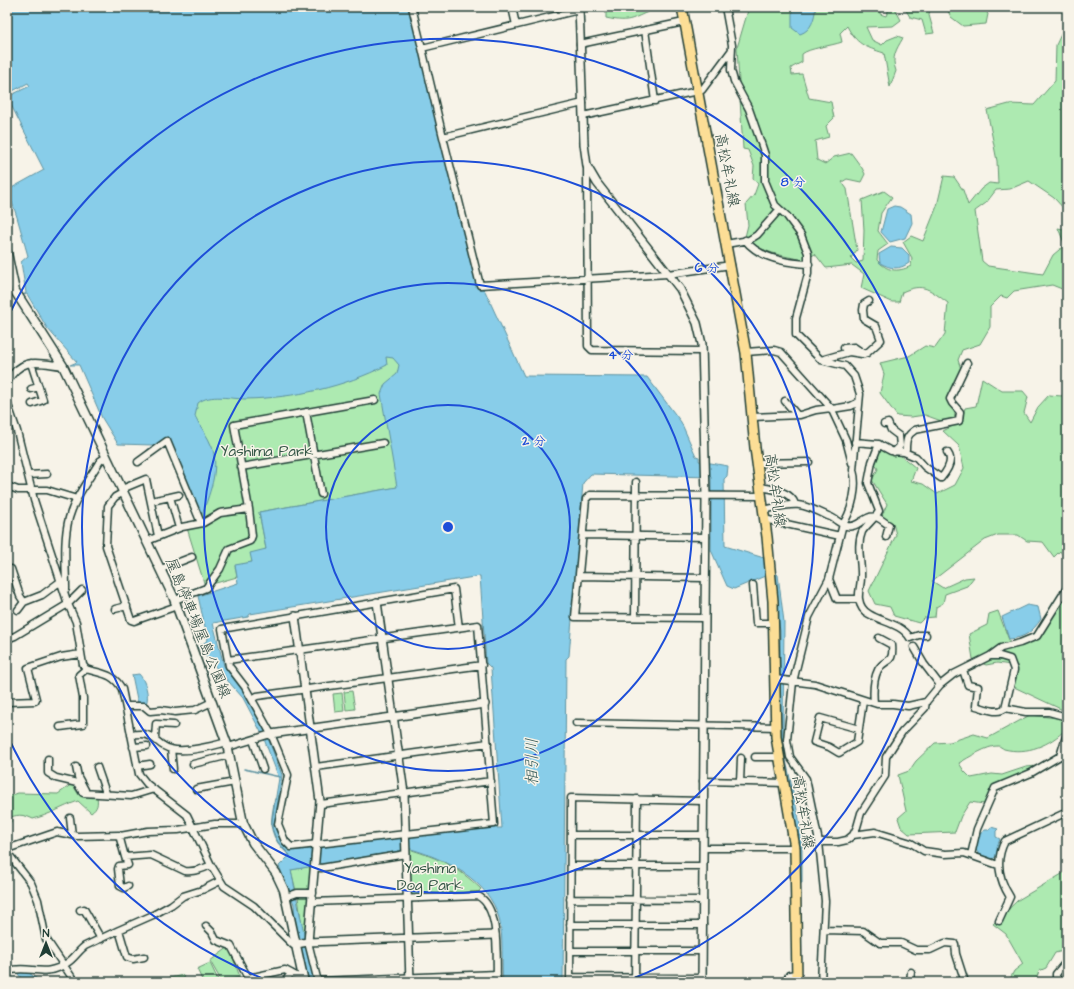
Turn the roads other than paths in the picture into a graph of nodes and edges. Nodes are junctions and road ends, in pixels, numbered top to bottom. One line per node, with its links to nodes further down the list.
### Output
1 (412, 7): 10 (street)
2 (512, 7): 7 (street)
3 (682, 7): 6 (main road, 高松牟礼線)
4 (725, 7): 11 (street)
5 (579, 8): 7 (street); 9 (street)
6 (684, 22): 8 (street); 12 (main road, 高松牟礼線)
7 (516, 25): 10 (street)
8 (645, 30): 9 (street); 13 (street)
9 (580, 44): 14 (street)
10 (422, 48): 16 (street)
11 (732, 51): 12 (street); 18 (street)
12 (698, 91): 13 (street); 20 (main road, 高松牟礼線)
13 (655, 100): 15 (street)
14 (583, 103): 15 (street); 16 (street)
15 (583, 116): 17 (street)
16 (443, 137): 25 (street)
17 (587, 166): 24 (street); 25 (street)
18 (779, 210): 19 (street); 22 (street)
19 (745, 240): 20 (street); 22 (street)
20 (726, 244): 23 (main road, 高松牟礼線)
21 (7, 253): 34 (main road, 屋島停車場屋島公園線)
22 (809, 264): 31 (street)
23 (730, 265): 24 (street); 29 (main road, 高松牟礼線)
24 (668, 274): 25 (street); 28 (street)
25 (588, 279): 28 (street)
26 (869, 301): 30 (street)
27 (844, 348): 30 (street)
28 (702, 351): 72 (street)
29 (746, 352): 43 (street); 47 (main road, 高松牟礼線)
30 (864, 354): 31 (street)
31 (821, 360): 41 (street)
32 (31, 362): 34 (street); 35 (street); 36 (street)
33 (967, 363): 53 (street)
34 (63, 366): 56 (main road, 屋島停車場屋島公園線)
35 (7, 382)
36 (39, 387): 37 (street); 42 (street)
37 (31, 389)
38 (375, 400): 44 (street)
39 (786, 401): 45 (street)
40 (7, 402): 46 (street)
41 (859, 402): 43 (street); 49 (street)
42 (32, 404)
43 (832, 409): 45 (street); 61 (street)
44 (306, 412): 55 (street); 60 (street)
45 (797, 415): 47 (street)
46 (9, 416): 63 (street)
47 (753, 417): 59 (main road, 高松牟礼線)
48 (884, 424): 52 (street)
49 (855, 442): 51 (street); 61 (street)
50 (383, 443): 55 (street)
51 (879, 444): 52 (street); 80 (street)
52 (894, 452): 53 (street)
53 (904, 452): 54 (street)
54 (947, 452)
55 (314, 455): 60 (street); 69 (street)
56 (106, 457): 68 (main road, 屋島停車場屋島公園線); 75 (street)
57 (138, 462): 81 (street)
58 (809, 462): 59 (street)
59 (757, 463): 66 (main road, 高松牟礼線)
60 (241, 467): 78 (street)
61 (853, 470): 82 (street)
62 (46, 474): 63 (street)
63 (28, 475): 67 (street)
64 (636, 482): 71 (street)
65 (7, 486): 67 (street)
66 (760, 487): 73 (main road, 高松牟礼線); 77 (street)
67 (32, 490): 75 (street); 98 (street)
68 (123, 491): 76 (street); 90 (main road, 屋島停車場屋島公園線); 108 (street)
69 (321, 494)
70 (179, 495): 74 (street)
71 (636, 495): 72 (street); 85 (street); 86 (street)
72 (708, 496): 73 (street); 88 (street)
73 (762, 496): 79 (main road, 高松牟礼線)
74 (170, 497): 76 (street); 83 (street)
75 (77, 499): 102 (street)
76 (151, 501): 84 (street)
77 (795, 504): 79 (street); 82 (street)
78 (248, 509): 81 (street); 106 (street)
79 (764, 515): 87 (street); 114 (main road, 高松牟礼線)
80 (876, 517): 82 (street); 89 (street); 103 (street)
81 (201, 523): 83 (street)
82 (843, 524): 87 (street)
83 (179, 528): 84 (street)
84 (158, 536): 90 (street)
85 (583, 536): 86 (street); 94 (street)
86 (635, 536): 88 (street); 95 (street)
87 (840, 536): 97 (street)
88 (706, 537): 96 (street)
89 (886, 537)
90 (147, 541): 93 (main road, 屋島停車場屋島公園線)
91 (192, 558): 93 (street)
92 (11, 569): 104 (street)
93 (161, 569): 106 (main road, 屋島停車場屋島公園線)
94 (579, 576): 95 (street); 112 (street)
95 (635, 577): 96 (street); 112 (street)
96 (705, 578): 113 (street)
97 (829, 579): 103 (street); 130 (street)
98 (62, 581): 102 (street); 104 (street)
99 (753, 585): 114 (street)
100 (1067, 588): 123 (street)
101 (82, 590): 107 (street)
102 (66, 595): 107 (street)
103 (859, 599): 116 (street)
104 (24, 602): 110 (street)
105 (377, 602): 111 (street); 115 (street); 117 (street)
106 (176, 603): 108 (street); 136 (main road, 屋島停車場屋島公園線)
107 (68, 604): 119 (street); 122 (street)
108 (127, 606): 109 (street)
109 (116, 609)
110 (18, 610)
111 (294, 616): 121 (street); 124 (street)
112 (635, 617): 113 (street)
113 (705, 618): 146 (street)
114 (774, 623): 129 (main road, 高松牟礼線)
115 (460, 628): 117 (street); 125 (street)
116 (926, 635)
117 (382, 638): 121 (street); 128 (street)
118 (879, 638): 139 (street)
119 (7, 639)
120 (914, 646): 131 (street)
121 (299, 650): 124 (street); 132 (street)
122 (81, 654): 126 (street); 135 (street)
123 (990, 656): 127 (street); 141 (street)
124 (228, 660): 133 (street)
125 (482, 665): 128 (street); 138 (street)
126 (86, 669): 140 (street); 147 (street)
127 (963, 670): 131 (street); 141 (street)
128 (388, 678): 132 (street); 143 (street)
129 (776, 679): 130 (street); 148 (main road, 高松牟礼線)
130 (793, 682): 134 (street); 198 (street)
131 (940, 684): 137 (street)
132 (305, 690): 133 (street); 149 (street)
133 (252, 699): 153 (street)
134 (864, 701): 139 (street); 150 (street)
135 (7, 702)
136 (212, 702): 140 (street); 159 (main road, 屋島停車場屋島公園線)
137 (926, 702): 139 (street); 197 (street)
138 (485, 704): 143 (street); 156 (street)
139 (874, 704)
140 (126, 706): 152 (street)
141 (1005, 708): 142 (street)
142 (1067, 716)
143 (393, 717): 149 (street); 161 (street)
144 (576, 723): 146 (street)
145 (174, 725): 154 (street)
146 (703, 725): 148 (street); 175 (street)
147 (60, 727)
148 (776, 727): 163 (main road, 高松牟礼線)
149 (310, 729): 153 (street); 171 (street)
150 (859, 729): 150 (street)
151 (1067, 733): 205 (street)
152 (131, 735): 154 (street); 158 (street)
153 (270, 735): 155 (street); 199 (street)
154 (155, 738): 160 (street)
155 (253, 740): 159 (street); 173 (street)
156 (488, 743): 161 (street); 174 (street)
157 (147, 746): 158 (street)
158 (133, 748): 168 (street)
159 (228, 748): 160 (street); 167 (street); 176 (main road, 屋島停車場屋島公園線)
160 (171, 749): 172 (street)
161 (399, 755): 171 (street); 183 (street)
162 (755, 756): 163 (street)
163 (779, 757): 178 (main road, 高松牟礼線)
164 (741, 758): 177 (street)
165 (48, 759): 181 (street)
166 (150, 764): 168 (street)
167 (193, 764)
168 (137, 766): 179 (street)
169 (76, 767): 181 (street)
170 (97, 767): 182 (street)
171 (316, 767): 186 (street)
172 (173, 769)
173 (263, 769)
174 (491, 781): 183 (street); 196 (street)
175 (703, 781): 177 (street); 185 (street)
176 (235, 782): 180 (street); 189 (main road, 屋島停車場屋島公園線)
177 (740, 782): 178 (street)
178 (785, 783): 201 (main road, 高松牟礼線)
179 (154, 789): 182 (street); 190 (street)
180 (196, 789)
181 (86, 793): 182 (street)
182 (106, 793)
183 (404, 793): 186 (street); 196 (street)
184 (637, 799): 185 (street); 192 (street); 193 (street)
185 (703, 801): 194 (street)
186 (321, 804): 199 (street)
187 (1067, 812): 208 (street)
188 (70, 818): 191 (street)
189 (244, 824): 190 (street); 216 (main road, 屋島停車場屋島公園線)
190 (193, 828): 195 (street); 207 (street)
191 (72, 835): 195 (street); 202 (street)
192 (571, 835): 193 (street); 210 (street)
193 (636, 835): 194 (street); 211 (street)
194 (703, 835): 200 (street)
195 (120, 836): 206 (street)
196 (405, 836): 199 (street); 204 (street)
197 (853, 836): 198 (street); 205 (street)
198 (819, 842): 229 (street)
199 (317, 846): 209 (street)
200 (703, 848): 201 (street); 212 (street)
201 (795, 848): 245 (main road, 高松牟礼線)
202 (7, 849)
203 (7, 852): 240 (street)
204 (406, 852): 209 (street); 217 (street)
205 (971, 855): 208 (street)
206 (125, 856): 207 (street); 214 (street)
207 (211, 865): 213 (street)
208 (998, 865): 223 (street)
209 (315, 866): 215 (street)
210 (571, 866): 211 (street); 218 (street)
211 (636, 866): 212 (street); 219 (street)
212 (703, 866): 220 (street)
213 (220, 882): 228 (street); 234 (street)
214 (128, 886)
215 (313, 893): 216 (street); 221 (street)
216 (288, 896): 234 (main road, 屋島停車場屋島公園線)
217 (408, 898): 221 (street); 230 (street); 231 (street)
218 (570, 899): 219 (street); 224 (street)
219 (636, 900): 220 (street); 225 (street)
220 (703, 900): 226 (street)
221 (312, 902): 233 (street)
222 (80, 910): 232 (street)
223 (999, 921)
224 (570, 925): 225 (street); 235 (street)
225 (636, 925): 226 (street); 236 (street)
226 (703, 925): 237 (street)
227 (206, 926): 243 (street)
228 (119, 930): 232 (street); 238 (street)
229 (825, 930): 256 (street); 258 (street)
230 (495, 935): 231 (street); 244 (street)
231 (409, 938): 233 (street); 248 (street)
232 (101, 939): 240 (street)
233 (308, 942): 234 (street); 253 (street)
234 (296, 944): 246 (main road, 屋島停車場屋島公園線)
235 (570, 951): 236 (street); 247 (street)
236 (635, 951): 237 (street); 249 (street)
237 (702, 951): 250 (street)
238 (144, 957)
239 (1067, 961): 259 (street)
240 (63, 966): 241 (street); 251 (street)
241 (7, 972)
242 (911, 972): 257 (street)
243 (291, 973): 246 (street); 252 (street)
244 (497, 974): 248 (street); 254 (street)
245 (797, 978): 255 (street)
246 (303, 979)
247 (570, 979): 249 (street)
248 (410, 980): 253 (street)
249 (635, 980): 250 (street)
250 (702, 980)
251 (75, 982)
252 (285, 982)
253 (318, 982)
254 (497, 982)
255 (786, 982)
256 (821, 982)
257 (910, 982)
258 (965, 982)
259 (1061, 982)

